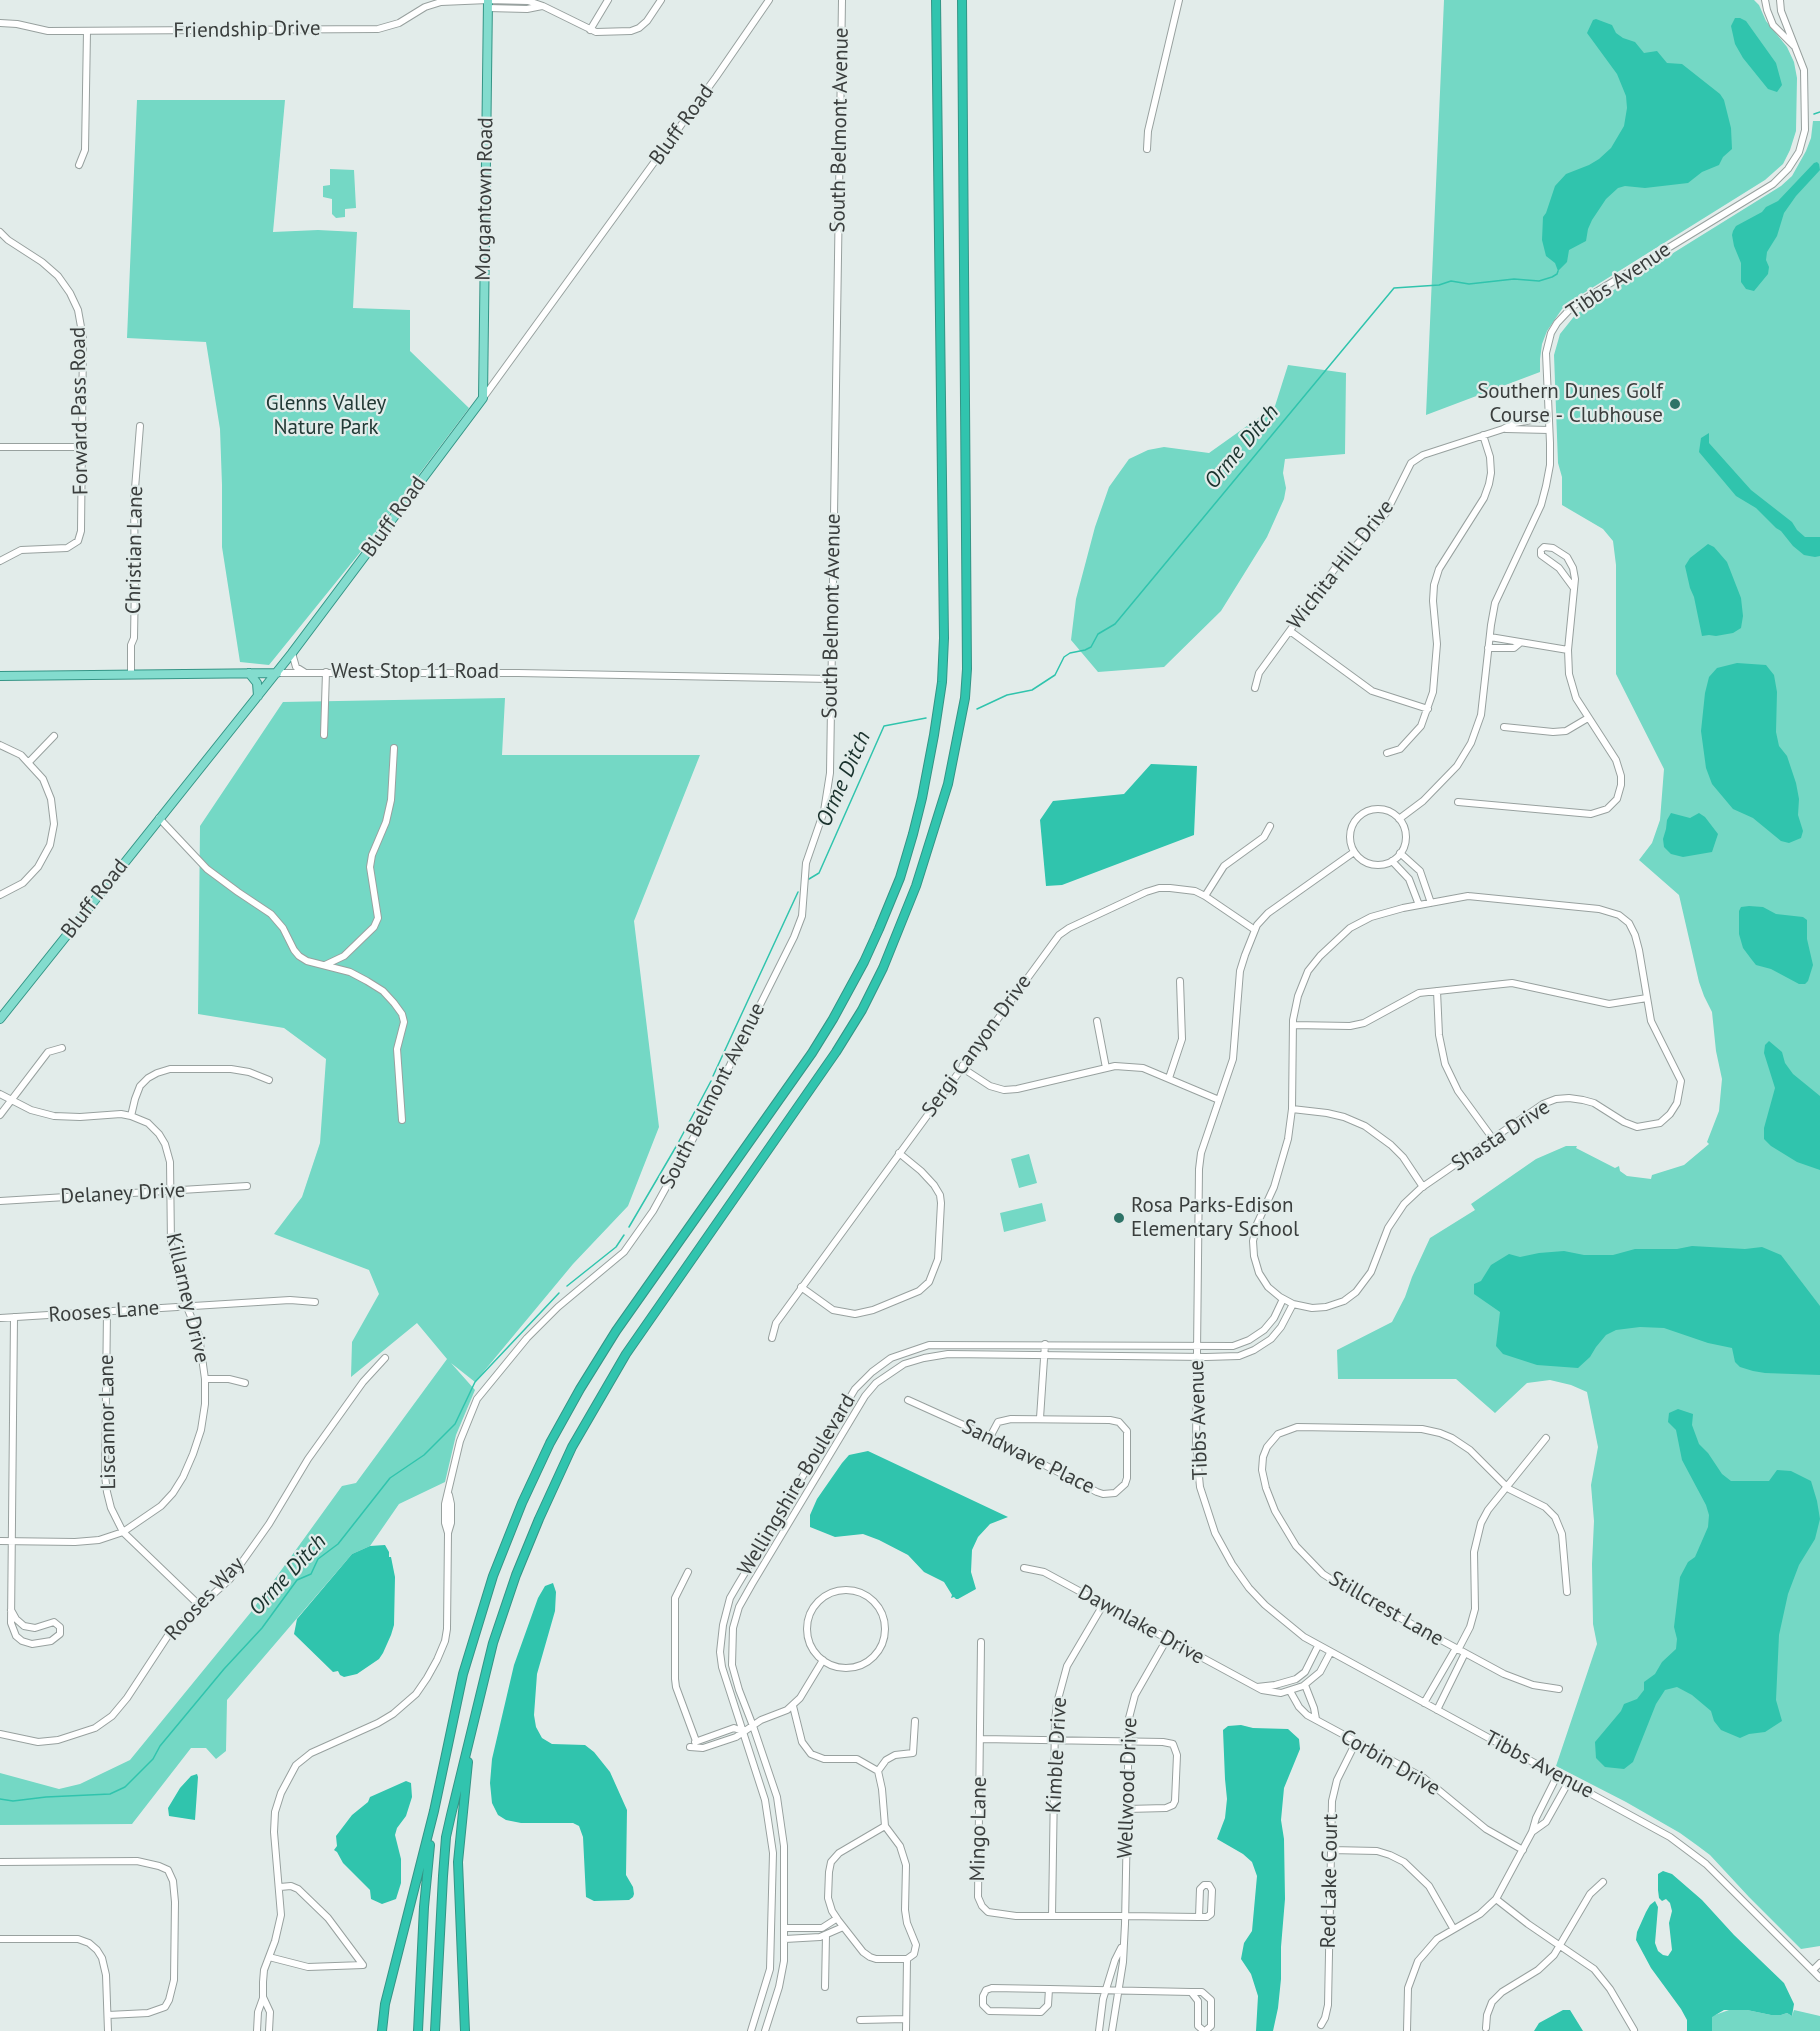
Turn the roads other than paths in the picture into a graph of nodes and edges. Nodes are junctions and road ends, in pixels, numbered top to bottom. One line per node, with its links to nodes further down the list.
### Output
1 (608, 0): 12 (street)
2 (661, 0): 12 (street)
3 (769, 0): 18 (street, Bluff Road)
4 (842, 0): 42 (street, South Belmont Avenue)
5 (936, 0): 150 (highway)
6 (962, 0): 137 (highway)
7 (1179, 0): 15 (street)
8 (1765, 0): 14 (street, Tibbs Avenue)
9 (1780, 0): 14 (street, Tibbs Avenue)
10 (488, 3): 12 (street, Friendship Drive); 13 (street, Friendship Drive); 18 (main road, Morgantown Road)
11 (0, 24): 13 (street, Friendship Drive)
12 (590, 30)
13 (87, 31): 16 (street)
14 (1796, 49): 19 (street, Tibbs Avenue)
15 (1147, 149)
16 (79, 165)
17 (0, 232): 25 (street, Forward Pass Road)
18 (483, 398): 35 (main road, Bluff Road)
19 (1548, 417): 21 (street, Wichita Hill Drive); 22 (street, Tibbs Avenue)
20 (140, 426): 40 (street, Christian Lane)
21 (1503, 429): 22 (street, Wichita Hill Drive); 23 (street, Wichita Hill Drive)
22 (1549, 430): 31 (street, Tibbs Avenue)
23 (1483, 435): 30 (street, Wichita Hill Drive); 45 (street)
24 (0, 447): 25 (street)
25 (82, 447): 26 (street, Forward Pass Road)
26 (75, 543): 27 (street); 28 (street)
27 (82, 549)
28 (0, 561)
29 (1573, 587): 29 (street); 34 (street)
30 (1290, 631): 43 (street, Wichita Hill Drive); 45 (street)
31 (1490, 637): 32 (street); 33 (street, Tibbs Avenue)
32 (1520, 643): 33 (street); 34 (street)
33 (1488, 648): 56 (street, Tibbs Avenue)
34 (1568, 650): 46 (street)
35 (292, 653): 36 (street); 39 (main road, Bluff Road)
36 (305, 672): 37 (street, West Stop 11 Road); 39 (street, West Stop 11 Road)
37 (326, 672): 42 (street, West Stop 11 Road); 48 (street)
38 (249, 673): 39 (main road, West Stop 11 Road); 40 (main road, West Stop 11 Road); 44 (main road)
39 (277, 673): 44 (main road, Bluff Road)
40 (131, 674): 41 (main road, West Stop 11 Road)
41 (0, 676)
42 (831, 680): 157 (street, South Belmont Avenue)
43 (1256, 688)
44 (258, 696): 55 (main road, Bluff Road)
45 (1428, 709): 52 (street)
46 (1588, 718): 47 (street); 54 (street)
47 (1504, 727)
48 (324, 735)
49 (54, 736): 53 (street)
50 (0, 745): 53 (street)
51 (394, 748): 66 (street)
52 (1387, 753)
53 (29, 762): 61 (street)
54 (1458, 802)
55 (159, 818): 66 (street); 70 (main road, Bluff Road)
56 (1399, 819): 58 (street); 59 (street)
57 (1270, 826): 62 (street)
58 (1354, 852): 60 (street); 65 (street, Tibbs Avenue)
59 (1400, 853): 60 (street); 63 (street)
60 (1392, 861): 64 (street)
61 (0, 895)
62 (1205, 896): 65 (street, Sergi Canyon Drive); 74 (street, Sergi Canyon Drive)
63 (1431, 903): 64 (street, Shasta Drive); 69 (street, Shasta Drive)
64 (1419, 905): 72 (street, Shasta Drive)
65 (1255, 930): 79 (street, Tibbs Avenue)
66 (325, 965): 84 (street)
67 (1180, 981): 76 (street)
68 (1437, 991): 69 (street); 72 (street); 85 (street)
69 (1647, 998): 85 (street, Shasta Drive)
70 (0, 1019)
71 (1097, 1021): 75 (street)
72 (1293, 1025): 81 (street, Shasta Drive)
73 (62, 1048): 80 (street)
74 (963, 1065): 75 (street); 86 (street, Sergi Canyon Drive)
75 (1106, 1068): 76 (street)
76 (1169, 1078): 79 (street)
77 (269, 1080): 83 (street)
78 (0, 1094): 80 (street)
79 (1219, 1100): 101 (street, Tibbs Avenue)
80 (11, 1101): 82 (street); 83 (street)
81 (1292, 1109): 88 (street); 92 (street, Shasta Drive)
82 (0, 1115)
83 (131, 1116): 89 (street, Killarney Drive)
84 (402, 1120)
85 (1492, 1139): 88 (street, Shasta Drive)
86 (899, 1153): 91 (street, Sergi Canyon Drive); 91 (street)
87 (247, 1186): 89 (street, Delaney Drive)
88 (1424, 1187): 94 (street, Shasta Drive)
89 (170, 1191): 90 (street, Delaney Drive); 95 (street, Killarney Drive)
90 (0, 1201)
91 (801, 1287): 99 (street, Sergi Canyon Drive)
92 (1283, 1299): 94 (street, Shasta Drive); 101 (street, Wellingshire Boulevard)
93 (315, 1302): 95 (street, Rooses Lane)
94 (1293, 1304): 103 (street, Wellingshire Boulevard)
95 (187, 1307): 96 (street, Rooses Lane); 105 (street, Killarney Drive)
96 (107, 1312): 97 (street, Rooses Lane); 112 (street, Liscannor Lane)
97 (14, 1317): 98 (street, Rooses Lane); 114 (street)
98 (0, 1318)
99 (772, 1338)
100 (1045, 1344): 101 (street, Wellingshire Boulevard); 102 (street); 139 (street, Wellingshire Boulevard)
101 (1197, 1346): 103 (street, Tibbs Avenue)
102 (1044, 1355): 103 (street, Wellingshire Boulevard); 108 (street); 138 (street, Wellingshire Boulevard)
103 (1196, 1357): 123 (street, Tibbs Avenue)
104 (385, 1358): 118 (street, Rooses Way)
105 (206, 1379): 106 (street); 112 (street, Killarney Drive)
106 (245, 1383)
107 (908, 1400): 109 (street, Sandwave Place)
108 (1040, 1418): 109 (street); 109 (street, Sandwave Place)
109 (990, 1437)
110 (1546, 1437): 111 (street)
111 (1507, 1487): 117 (street); 124 (street); 124 (street, Stillcrest Lane)
112 (123, 1532): 114 (street, Killarney Drive); 118 (street, Liscannor Lane)
113 (0, 1541): 114 (street, Killarney Drive)
114 (12, 1542): 120 (street)
115 (1024, 1568): 119 (street, Dawnlake Drive)
116 (688, 1572): 142 (street)
117 (1567, 1592)
118 (200, 1605): 140 (street, Rooses Way)
119 (1103, 1605): 121 (street, Dawnlake Drive); 143 (street, Kimble Drive)
120 (11, 1611): 120 (street)
121 (1167, 1640): 129 (street, Dawnlake Drive); 144 (street, Wellwood Drive)
122 (981, 1642): 141 (street, Mingo Lane)
123 (1318, 1646): 125 (street, Tibbs Avenue); 127 (street)
124 (1460, 1651): 130 (street, Stillcrest Lane); 132 (street); 134 (street)
125 (1330, 1653): 128 (street); 132 (street, Tibbs Avenue)
126 (823, 1660): 126 (street); 133 (street)
127 (1292, 1681): 129 (street); 131 (street)
128 (1305, 1685): 131 (street); 135 (street, Corbin Drive)
129 (1256, 1687): 131 (street, Dawnlake Drive)
130 (1559, 1689)
131 (1293, 1690): 135 (street, Corbin Drive)
132 (1424, 1703): 134 (street, Tibbs Avenue)
133 (792, 1706): 138 (street); 146 (street)
134 (1437, 1710): 147 (street, Tibbs Avenue)
135 (1316, 1719): 145 (street, Corbin Drive)
136 (915, 1721): 146 (street)
137 (473, 1722): 193 (highway); 194 (highway)
138 (753, 1726): 139 (street); 164 (street, Wellingshire Boulevard)
139 (742, 1731): 142 (street); 142 (street); 195 (street, Wellingshire Boulevard)
140 (0, 1734)
141 (981, 1739): 143 (street); 159 (street, Mingo Lane)
142 (696, 1741)
143 (1054, 1741): 144 (street); 159 (street, Kimble Drive)
144 (1128, 1742): 149 (street, Wellwood Drive); 149 (street)
145 (1356, 1742): 153 (street, Red Lake Court); 154 (street, Corbin Drive)
146 (878, 1771): 151 (street)
147 (1557, 1776): 148 (street, Tibbs Avenue); 152 (street)
148 (1569, 1781): 152 (street); 174 (street, Tibbs Avenue)
149 (1127, 1809): 160 (street, Wellwood Drive)
150 (434, 1811): 191 (highway); 192 (highway)
151 (885, 1826): 162 (street); 172 (street)
152 (1532, 1832): 154 (street)
153 (1331, 1850): 165 (street); 185 (street, Red Lake Court)
154 (1523, 1850): 158 (street)
155 (0, 1862): 182 (street)
156 (1603, 1882): 170 (street)
157 (280, 1887): 171 (street); 171 (street)
158 (1496, 1899): 165 (street); 170 (street)
159 (1052, 1916): 160 (street, Mingo Lane)
160 (1125, 1916): 161 (street, Mingo Lane); 169 (street, Wellwood Drive)
161 (1199, 1917): 161 (street)
162 (836, 1918): 163 (street); 164 (street)
163 (843, 1927): 166 (street); 172 (street)
164 (785, 1929): 168 (street, Wellingshire Boulevard)
165 (1454, 1929): 201 (street)
166 (826, 1935): 168 (street); 176 (street)
167 (0, 1939): 182 (street)
168 (785, 1939): 196 (street, Wellingshire Boulevard)
169 (1122, 1946): 178 (street, Wellwood Drive); 179 (street, Wellwood Drive)
170 (1561, 1946): 186 (street); 187 (street)
171 (269, 1957): 181 (street)
172 (907, 1959): 183 (street)
173 (1820, 1963): 174 (street)
174 (1813, 1970): 175 (street, Tibbs Avenue)
175 (1820, 1978)
176 (825, 1987)
177 (1048, 1989): 177 (street); 178 (street)
178 (1106, 1990): 179 (street); 198 (street, Wellwood Drive)
179 (1118, 1990): 180 (street); 199 (street, Wellwood Drive)
180 (1191, 1992): 200 (street); 200 (street)
181 (263, 1998): 189 (street); 190 (street)
182 (108, 2015): 188 (street)
183 (906, 2019): 184 (street); 197 (street)
184 (860, 2020)
185 (1321, 2025)
186 (1486, 2028)
187 (1634, 2030)
188 (108, 2031)
189 (257, 2031)
190 (269, 2031)
191 (382, 2031)
192 (418, 2031)
193 (435, 2031)
194 (465, 2031)
195 (752, 2031)
196 (765, 2031)
197 (906, 2031)
198 (1100, 2031)
199 (1112, 2031)
200 (1204, 2031)
201 (1407, 2031)

